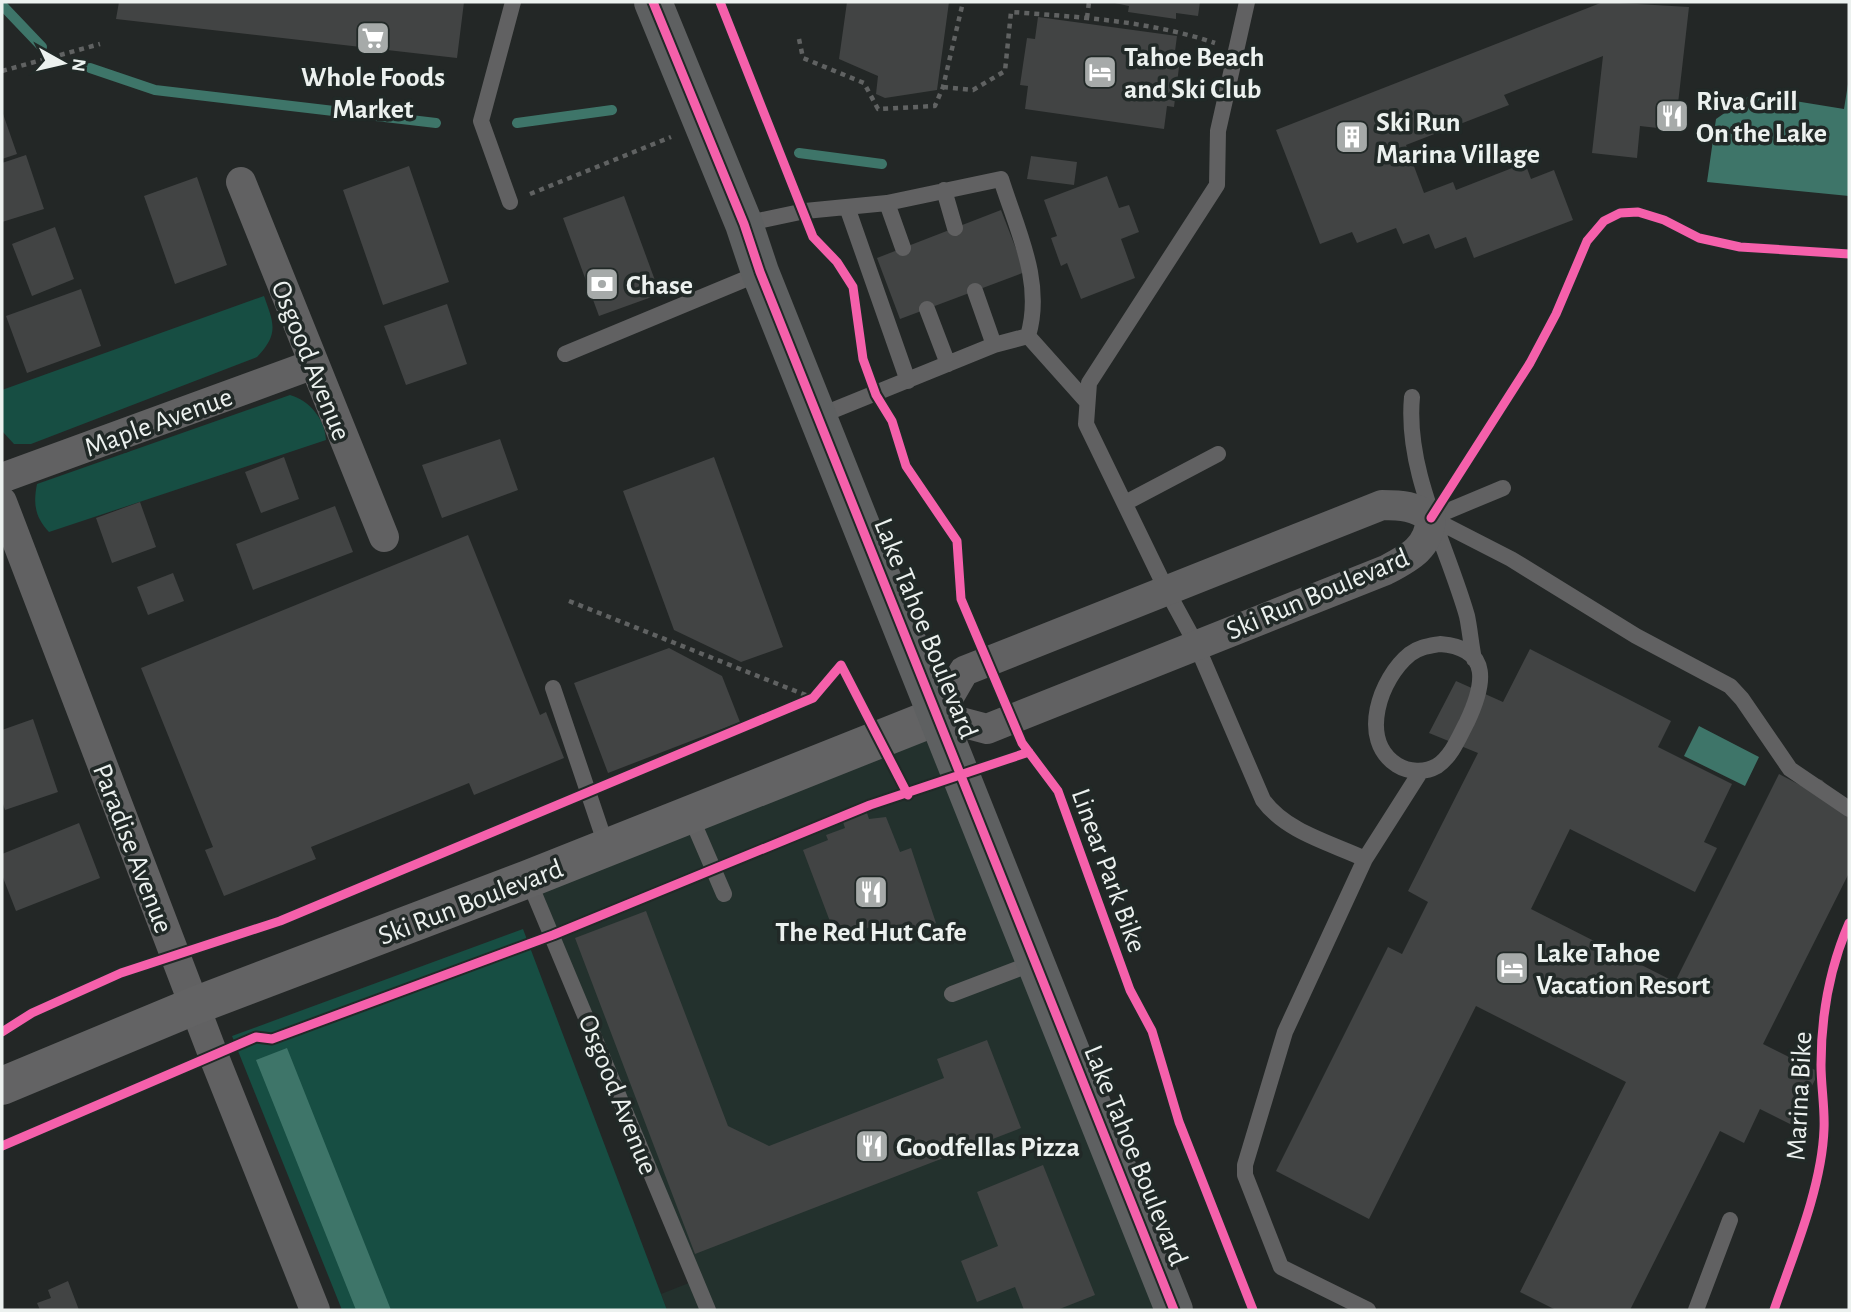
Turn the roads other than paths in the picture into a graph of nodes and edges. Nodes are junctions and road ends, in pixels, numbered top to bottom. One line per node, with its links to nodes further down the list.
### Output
1 (513, 2): 6 (lane)
2 (653, 2): 9 (highway, Lake Tahoe Boulevard)
3 (1247, 2): 22 (lane)
4 (241, 182): 18 (street, Osgood Avenue)
5 (944, 190): 7 (lane); 10 (lane); 15 (lane)
6 (510, 202)
7 (887, 203): 8 (lane); 11 (lane)
8 (847, 207): 9 (lane); 20 (lane)
9 (744, 224): 12 (highway, Lake Tahoe Boulevard)
10 (955, 228)
11 (903, 247)
12 (761, 272): 17 (lane); 23 (highway, Lake Tahoe Boulevard)
13 (975, 291): 16 (lane)
14 (927, 309): 19 (lane)
15 (1028, 336): 16 (lane); 22 (lane)
16 (994, 345): 19 (lane)
17 (565, 354)
18 (314, 364): 25 (street, Maple Avenue); 30 (street, Osgood Avenue)
19 (948, 364): 20 (lane)
20 (908, 381): 23 (lane)
21 (1412, 397): 29 (lane)
22 (1087, 402): 28 (lane)
23 (819, 416): 35 (highway, Lake Tahoe Boulevard)
24 (1218, 454): 28 (lane)
25 (2, 478)
26 (1503, 488): 29 (lane)
27 (2, 502): 45 (street, Paradise Avenue)
28 (1125, 503): 31 (lane)
29 (1432, 518): 31 (street, Ski Run Boulevard); 32 (street, Ski Run Boulevard); 33 (lane); 37 (lane)
30 (384, 537)
31 (1166, 589): 32 (lane); 35 (street, Ski Run Boulevard)
32 (1196, 644): 35 (street, Ski Run Boulevard); 40 (lane)
33 (1474, 659): 36 (lane); 36 (lane)
34 (553, 688): 39 (lane)
35 (938, 716): 38 (main road, Ski Run Boulevard); 43 (highway, Lake Tahoe Boulevard)
36 (1421, 771): 40 (lane)
37 (1849, 810)
38 (690, 815): 39 (main road, Ski Run Boulevard); 42 (lane)
39 (607, 848): 41 (main road, Ski Run Boulevard)
40 (1365, 859): 51 (lane)
41 (528, 879): 45 (main road, Ski Run Boulevard); 49 (lane, Osgood Avenue)
42 (724, 894)
43 (1036, 962): 44 (lane); 50 (highway, Lake Tahoe Boulevard)
44 (952, 994)
45 (194, 1006): 46 (main road, Ski Run Boulevard); 48 (street, Paradise Avenue)
46 (2, 1086)
47 (1730, 1220): 52 (lane)
48 (315, 1310)
49 (708, 1310)
50 (1174, 1310)
51 (1368, 1310)
52 (1696, 1310)

